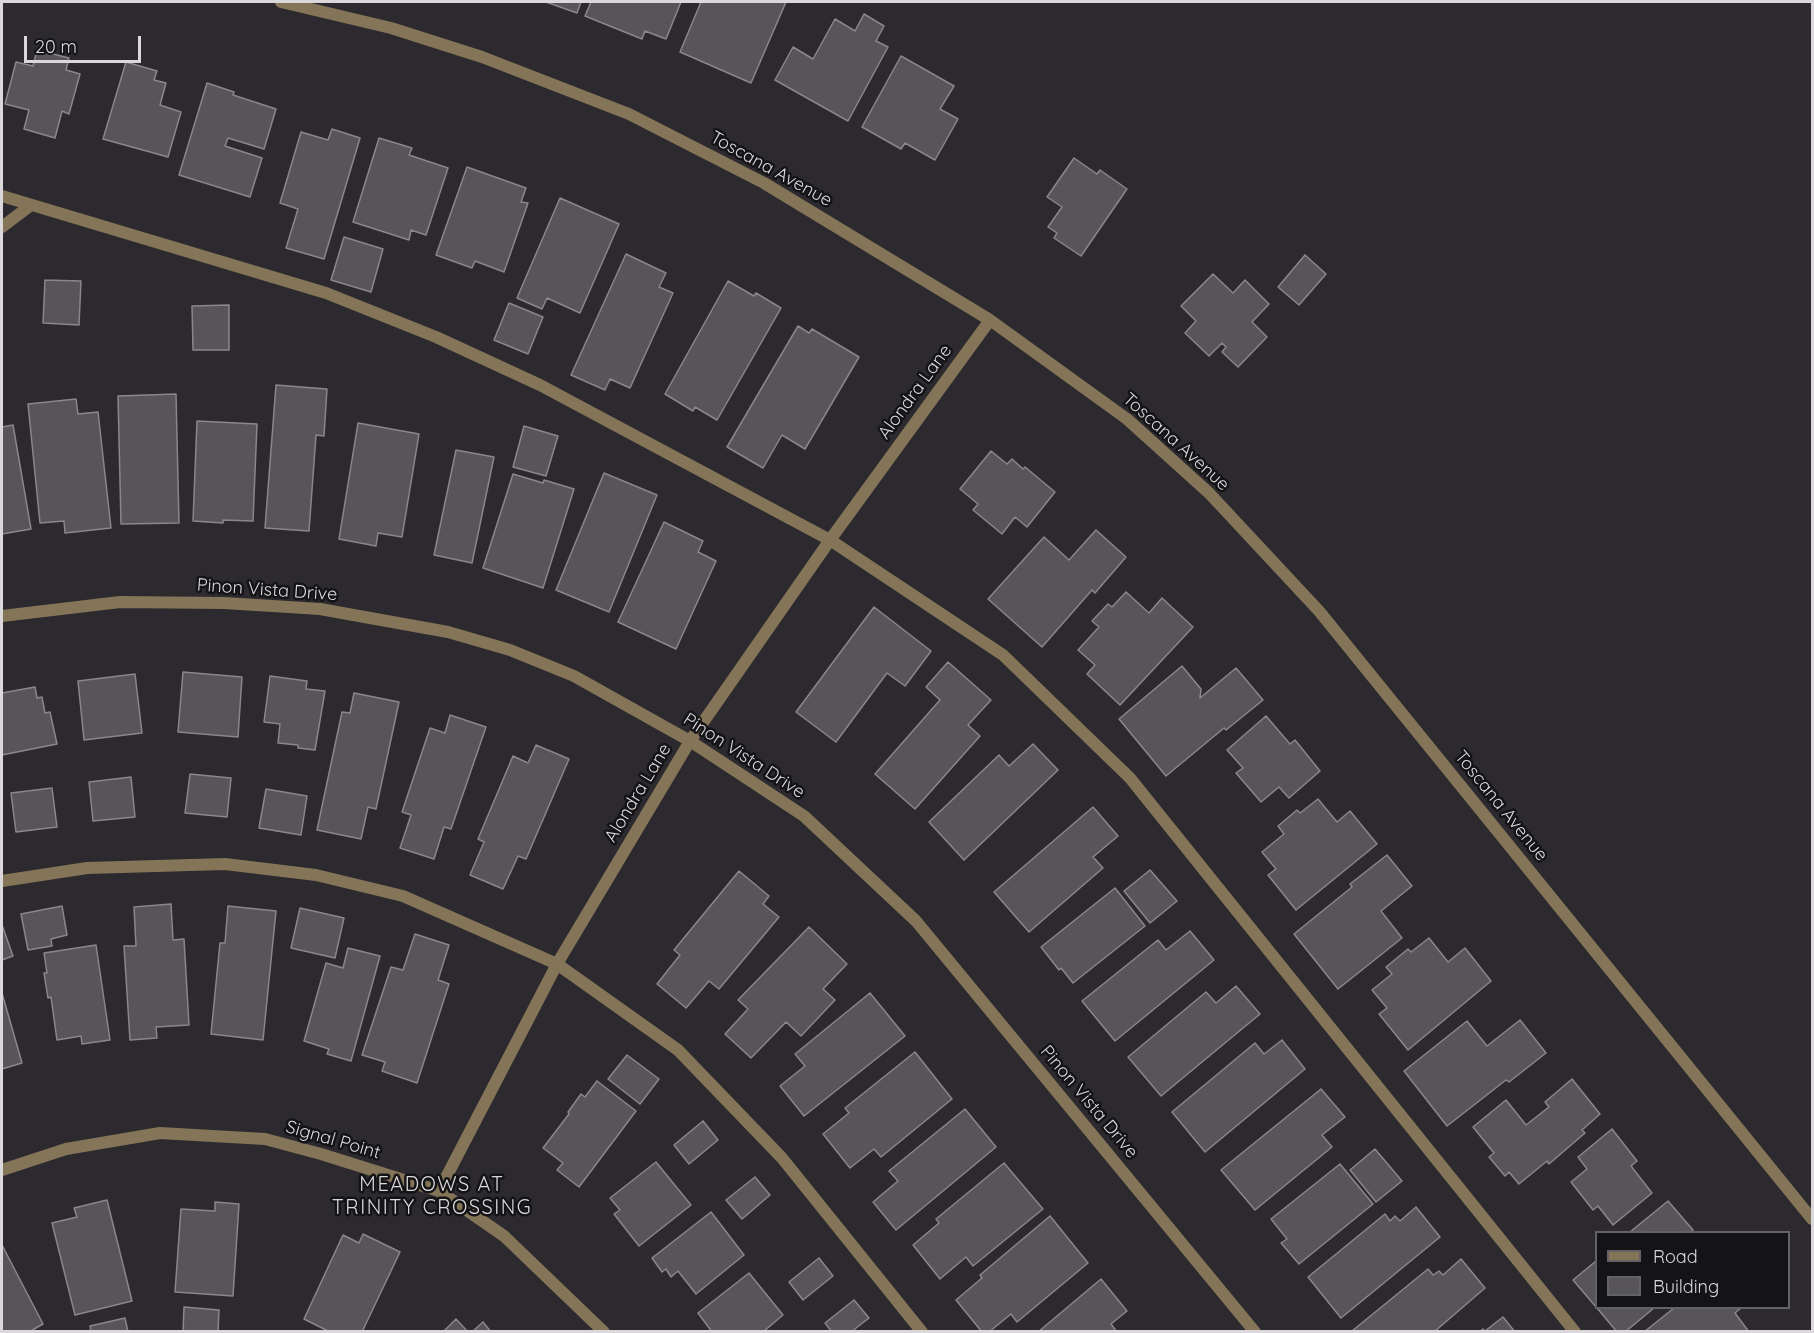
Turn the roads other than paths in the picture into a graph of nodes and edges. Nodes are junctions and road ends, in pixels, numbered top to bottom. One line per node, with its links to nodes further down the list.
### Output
1 (281, 2): 5 (street, Toscana Avenue)
2 (2, 196): 3 (street)
3 (31, 205): 4 (street); 6 (street)
4 (2, 227)
5 (990, 320): 6 (street, Alondra Lane); 13 (street, Toscana Avenue)
6 (830, 540): 8 (street, Alondra Lane); 17 (street)
7 (2, 616): 8 (street, Pinon Vista Drive)
8 (690, 741): 10 (street, Alondra Lane); 16 (street, Pinon Vista Drive)
9 (2, 881): 10 (street)
10 (557, 964): 12 (street, Alondra Lane); 15 (street)
11 (2, 1170): 12 (street, Signal Point)
12 (439, 1191): 14 (street, Signal Point)
13 (1812, 1220)
14 (604, 1332)
15 (921, 1332)
16 (1255, 1332)
17 (1575, 1332)

